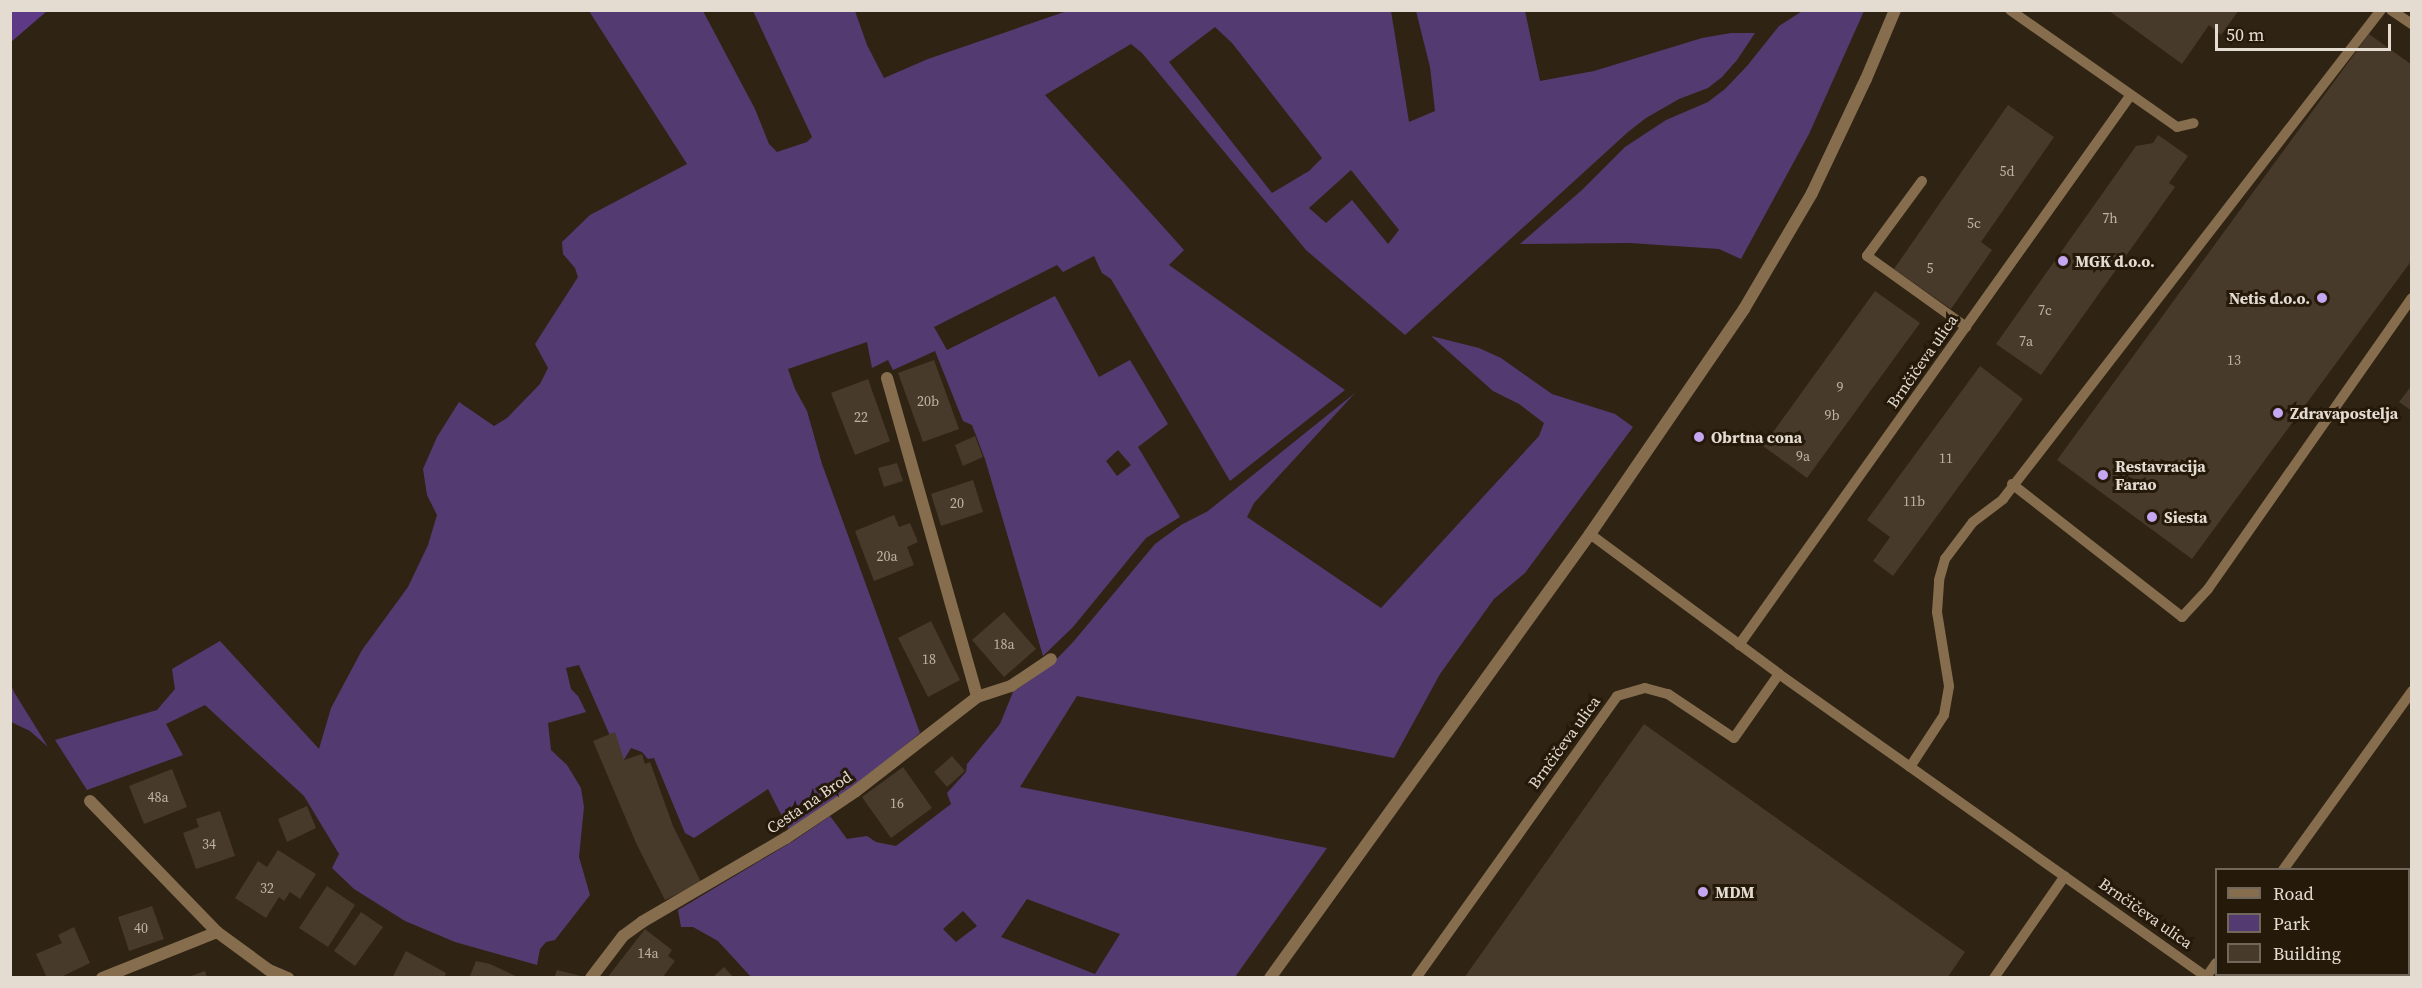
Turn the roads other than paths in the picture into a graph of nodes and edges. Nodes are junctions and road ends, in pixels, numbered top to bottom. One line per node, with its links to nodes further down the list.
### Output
1 (1895, 10): 13 (street)
2 (2010, 10): 6 (lane)
3 (2381, 10): 12 (lane)
4 (2391, 10): 5 (lane)
5 (2412, 24)
6 (2130, 96): 7 (lane); 10 (lane, Brnčičeva ulica)
7 (2194, 123)
8 (1922, 181): 10 (lane)
9 (2412, 298): 12 (lane)
10 (1966, 327): 14 (lane, Brnčičeva ulica)
11 (887, 378): 18 (street)
12 (2012, 484): 19 (lane)
13 (1590, 534): 14 (lane, Brnčičeva ulica); 28 (street)
14 (1739, 645): 16 (lane, Brnčičeva ulica)
15 (1051, 659): 18 (street, Cesta na Brod)
16 (1779, 674): 19 (lane, Brnčičeva ulica); 29 (lane, Brnčičeva ulica)
17 (2412, 690): 21 (lane)
18 (977, 697): 27 (street, Cesta na Brod)
19 (1910, 766): 22 (lane, Brnčičeva ulica)
20 (90, 801): 23 (street)
21 (2284, 868)
22 (2065, 876): 24 (lane, Brnčičeva ulica); 30 (lane)
23 (217, 932): 25 (street); 26 (street)
24 (2208, 977)
25 (102, 978)
26 (288, 978)
27 (591, 978)
28 (1270, 978)
29 (1416, 978)
30 (1994, 978)

